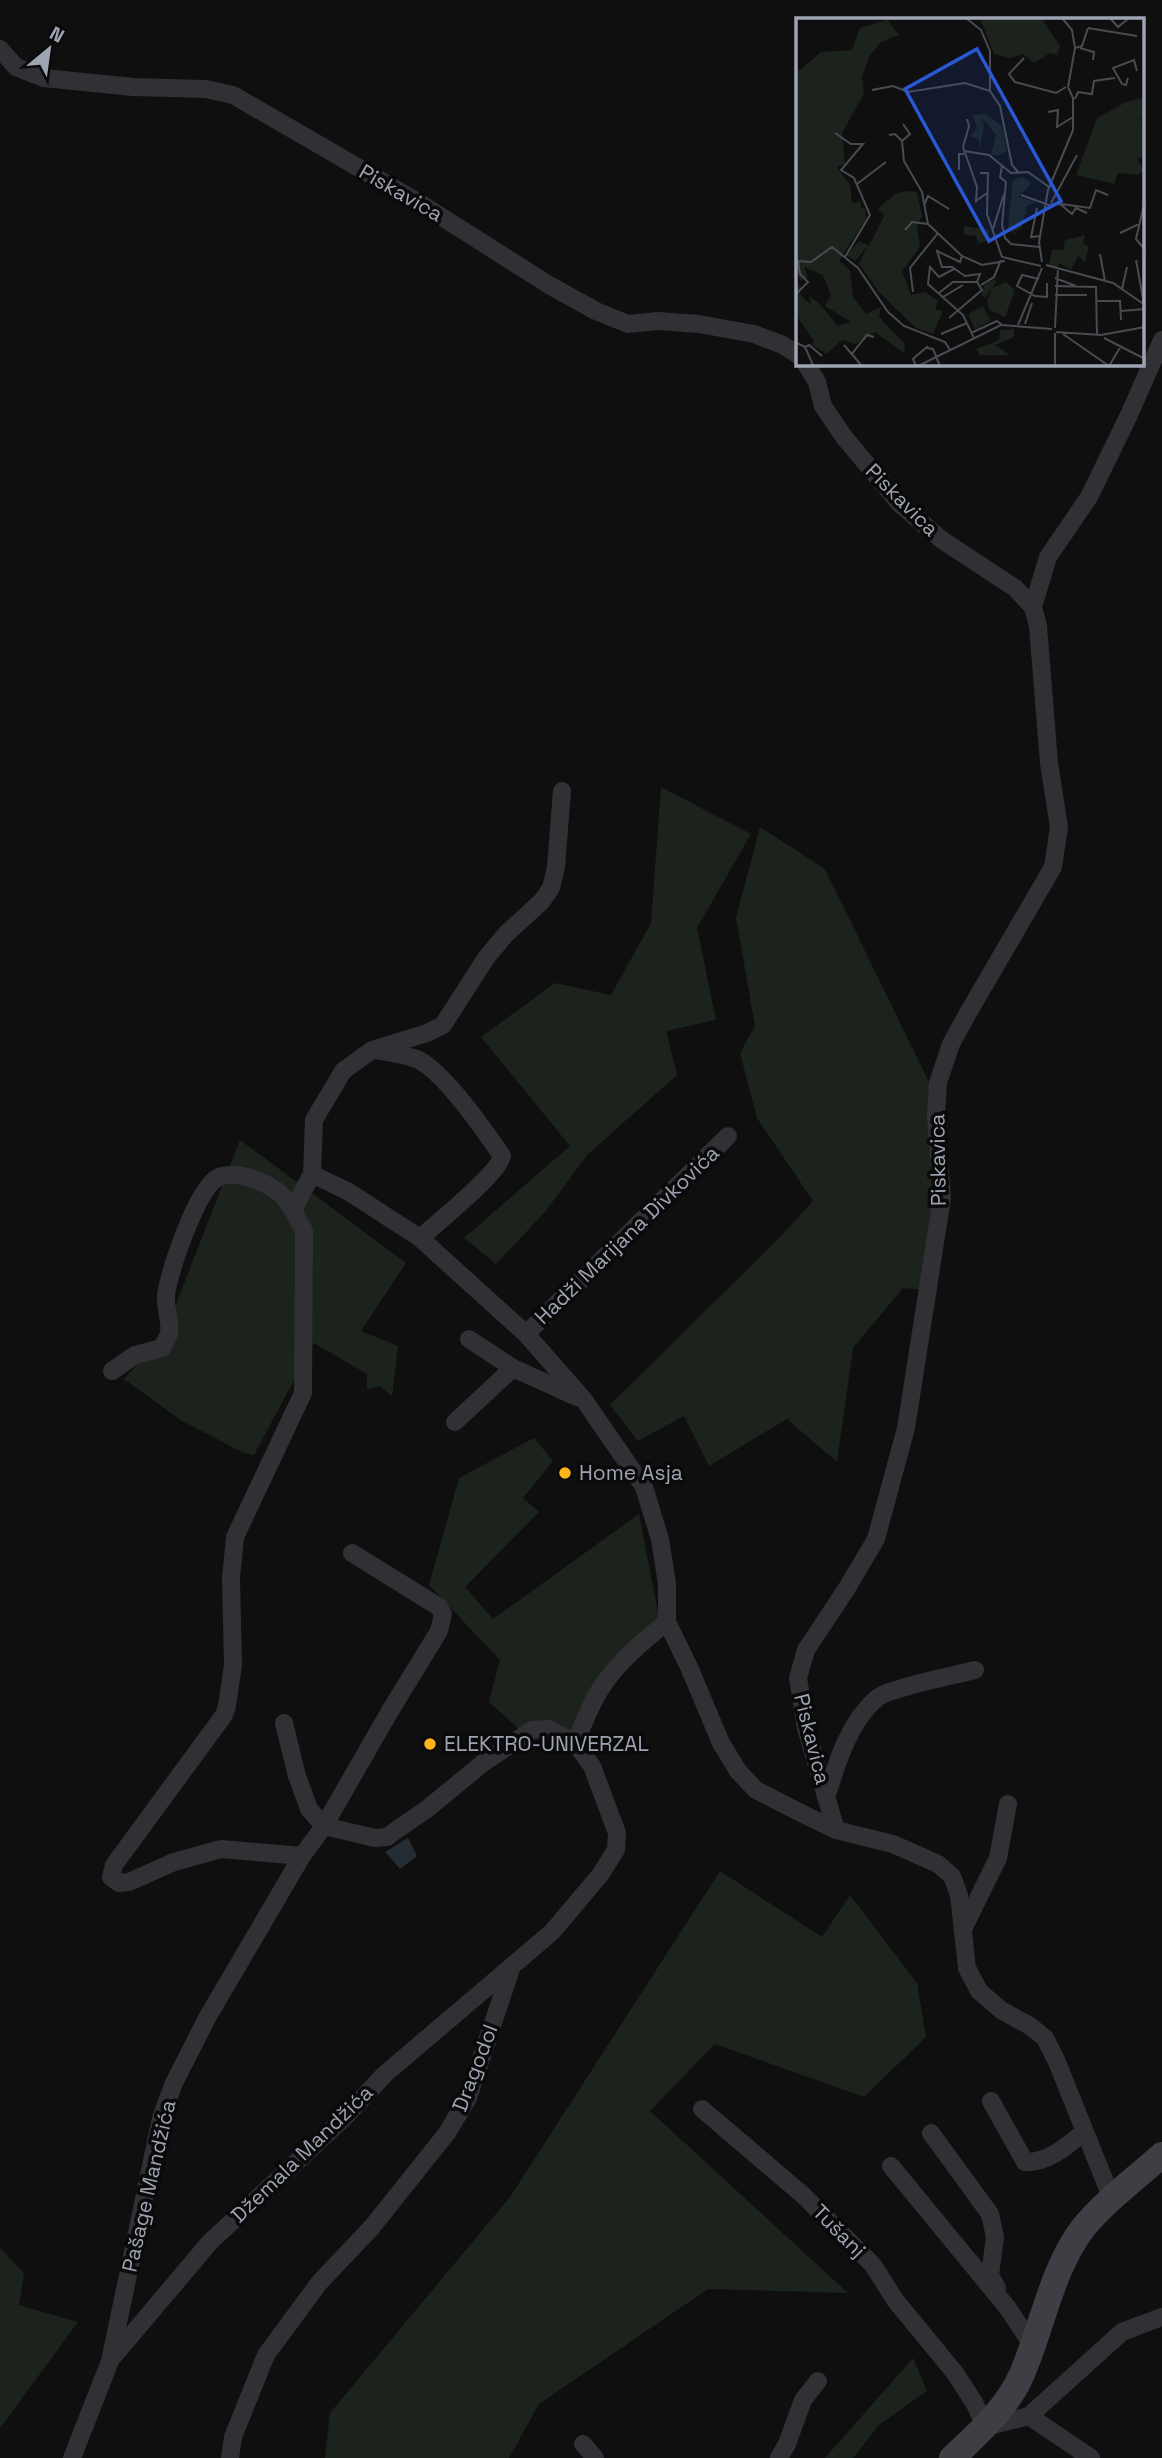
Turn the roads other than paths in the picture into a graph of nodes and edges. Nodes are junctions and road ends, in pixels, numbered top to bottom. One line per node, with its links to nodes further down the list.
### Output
1 (0, 49): 3 (street, Piskavica)
2 (1162, 340): 5 (street, Piskavica)
3 (796, 354)
4 (807, 366): 5 (street, Piskavica)
5 (1033, 607): 23 (street, Piskavica)
6 (562, 792): 7 (street)
7 (372, 1050): 9 (street); 11 (street)
8 (728, 1136): 12 (street, Hadži Marijana Divkovića)
9 (312, 1174): 10 (street); 11 (street)
10 (293, 1210): 15 (street); 27 (street)
11 (420, 1238): 12 (street, Hadži Marijana Divkovića)
12 (526, 1334): 16 (street, Hadži Marijana Divkovića)
13 (469, 1339): 14 (street)
14 (513, 1368): 16 (street); 17 (street)
15 (112, 1371)
16 (584, 1400): 19 (street, Hadži Marijana Divkovića)
17 (455, 1422)
18 (352, 1553): 25 (street)
19 (667, 1622): 22 (street); 26 (street, Hadži Marijana Divkovića)
20 (975, 1670): 23 (street, Piskavica)
21 (285, 1723): 25 (street)
22 (575, 1742): 25 (street); 29 (street)
23 (827, 1798): 26 (street, Piskavica)
24 (1008, 1804): 28 (street)
25 (324, 1826): 27 (street, Pašage Mandžića)
26 (836, 1830): 28 (street, Hadži Marijana Divkovića)
27 (302, 1856): 40 (street, Pašage Mandžića)
28 (964, 1927): 32 (street, Hadži Marijana Divkovića)
29 (512, 1966): 40 (street, Džemala Mandžića); 45 (street, Dragodol)
30 (991, 2101): 32 (street)
31 (702, 2109): 42 (street, Tušanj)
32 (1084, 2132): 36 (street, Hadži Marijana Divkovića)
33 (931, 2133): 37 (street)
34 (1162, 2155): 36 (street)
35 (891, 2166): 37 (street)
36 (1112, 2199): 39 (street)
37 (1007, 2307): 39 (street)
38 (1162, 2317): 43 (street)
39 (1033, 2346): 42 (street)
40 (110, 2361): 44 (street, Pašage Mandžića)
41 (818, 2381): 46 (street)
42 (980, 2416): 43 (street); 47 (street)
43 (1029, 2416): 48 (street)
44 (72, 2458)
45 (230, 2458)
46 (779, 2458)
47 (952, 2458)
48 (1091, 2458)

